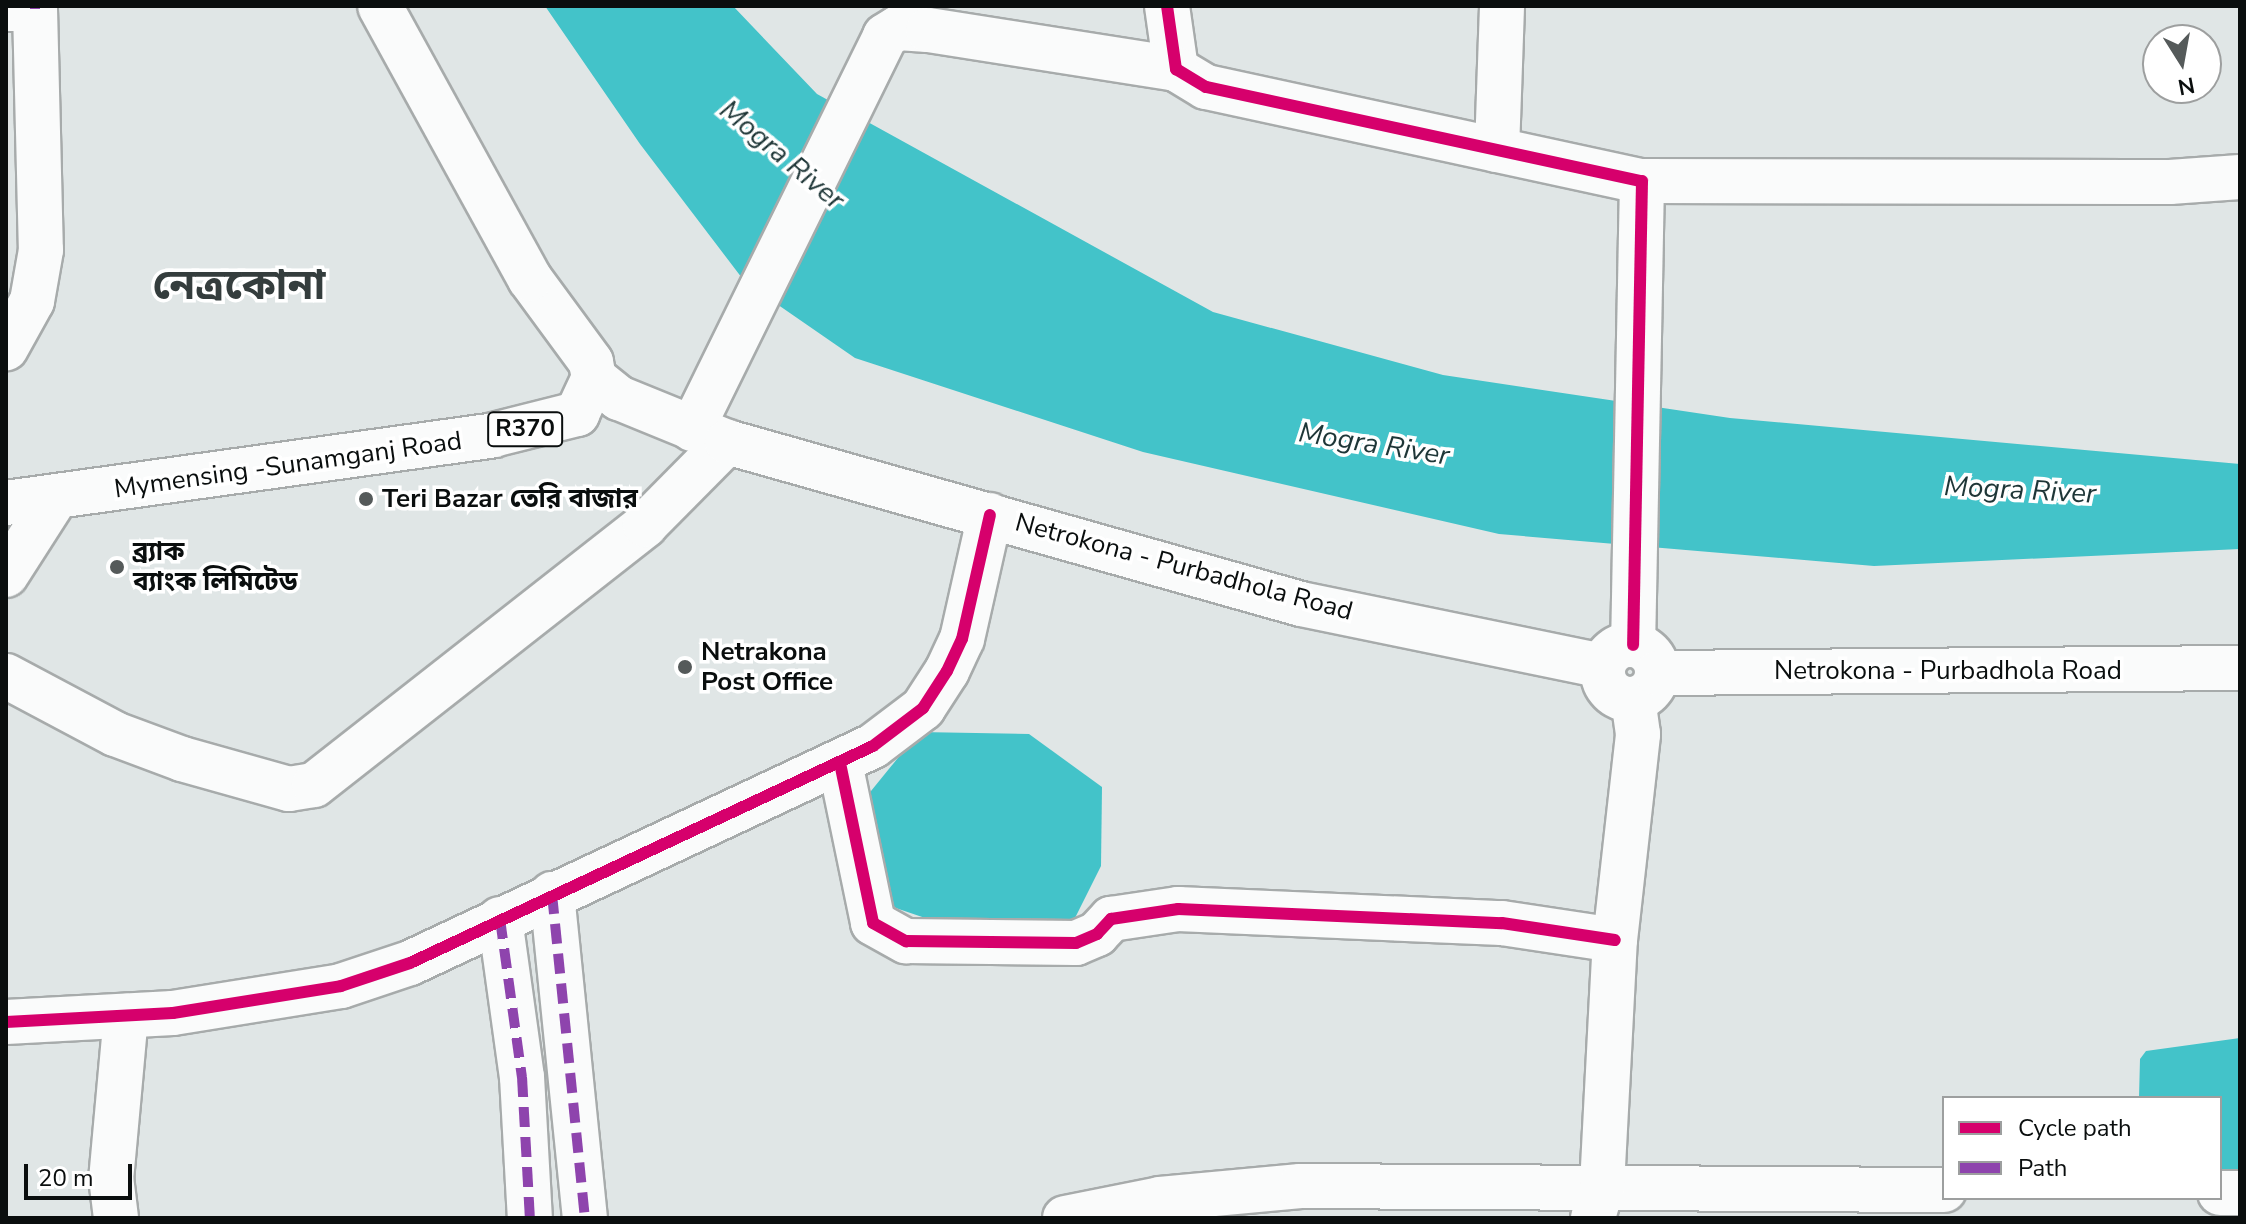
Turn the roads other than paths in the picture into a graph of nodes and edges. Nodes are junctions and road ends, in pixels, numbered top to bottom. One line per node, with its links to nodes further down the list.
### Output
1 (380, 6): 10 (street)
2 (1167, 6): 5 (street)
3 (1502, 6): 6 (street)
4 (26, 8): 9 (street)
5 (1176, 69): 6 (street); 11 (street)
6 (1497, 150): 8 (street)
7 (2240, 177): 8 (street)
8 (1642, 181): 16 (street)
9 (6, 348)
10 (594, 378): 11 (street, Netrokona - Purbadhola Road); 12 (street, Mymensing -Sunamganj Road / R370)
11 (709, 436): 14 (street, Netrokona - Purbadhola Road); 18 (street)
12 (56, 497): 13 (street, Mymensing -Sunamganj Road / R370); 15 (street)
13 (6, 503)
14 (990, 515): 16 (street, Netrokona - Purbadhola Road); 19 (street)
15 (6, 575)
16 (1632, 661): 17 (street, Netrokona - Purbadhola Road); 22 (street)
17 (2240, 668)
18 (6, 676)
19 (840, 763): 20 (street); 22 (street)
20 (552, 894): 21 (street); 29 (street)
21 (500, 919): 23 (street); 28 (street)
22 (1615, 940): 26 (street)
23 (126, 1016): 24 (street); 27 (street)
24 (6, 1022)
25 (1942, 1190): 26 (street)
26 (1598, 1202): 30 (street)
27 (116, 1218)
28 (530, 1218)
29 (585, 1218)
30 (1065, 1218)

